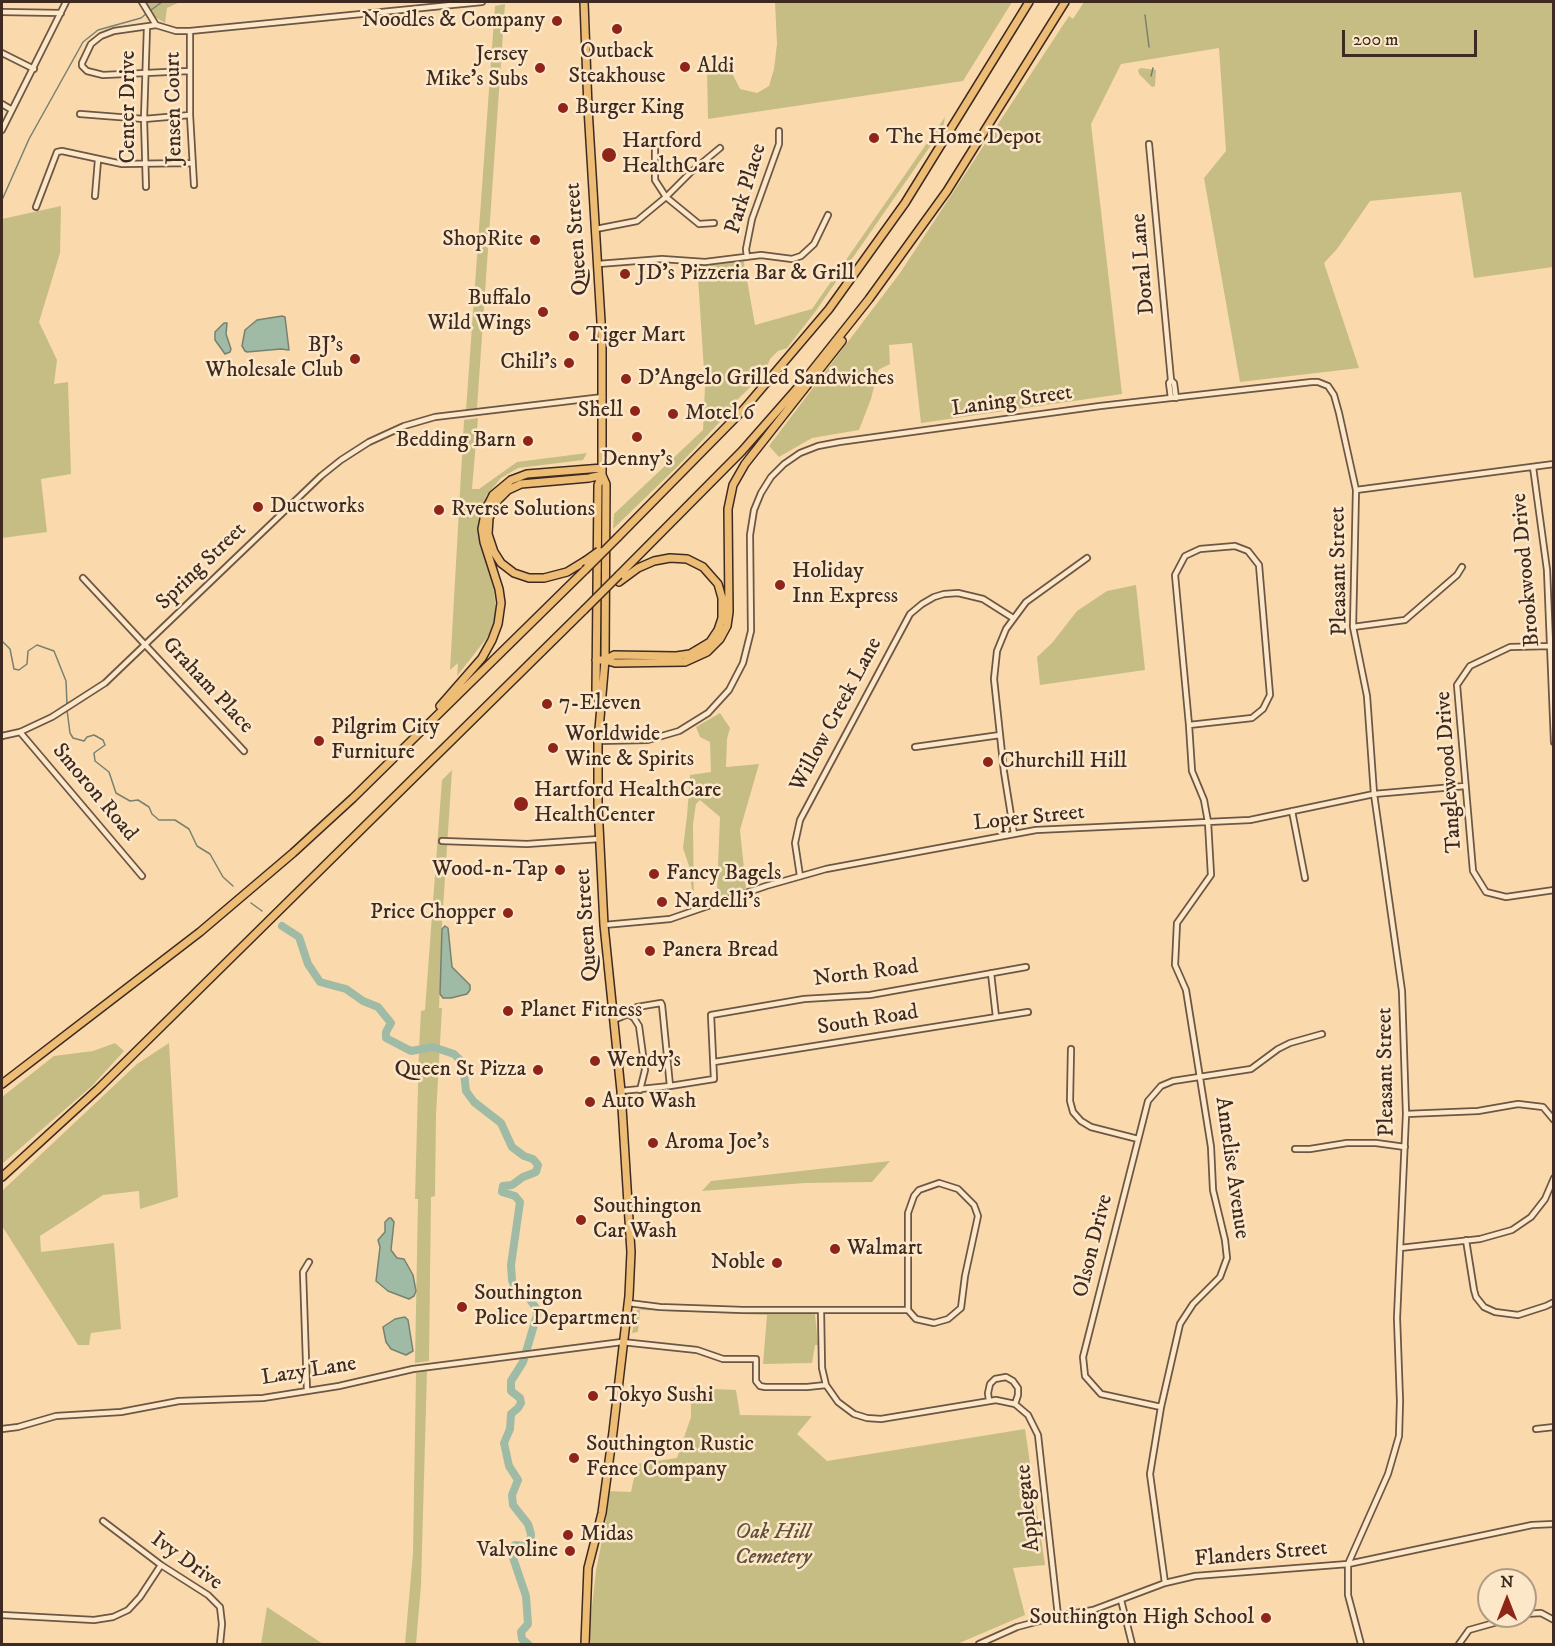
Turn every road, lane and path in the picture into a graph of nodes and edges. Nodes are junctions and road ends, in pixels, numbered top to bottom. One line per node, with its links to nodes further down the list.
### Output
1 (66, 2): 9 (street)
2 (142, 2): 10 (street)
3 (468, 2): 4 (street); 12 (street)
4 (482, 2)
5 (584, 2): 37 (highway, Queen Street)
6 (1029, 2): 47 (highway)
7 (1065, 2): 40 (highway)
8 (2, 12): 9 (street)
9 (62, 13): 14 (street)
10 (156, 25): 11 (street); 12 (street)
11 (147, 27): 16 (street, Center Drive); 16 (street)
12 (190, 31): 15 (street, Jensen Court)
13 (2, 53): 14 (street)
14 (34, 69): 18 (street)
15 (189, 71): 16 (street); 20 (street, Jensen Court)
16 (144, 74): 21 (street, Center Drive)
17 (2, 104): 18 (street)
18 (12, 110): 22 (street)
19 (80, 114): 21 (street)
20 (190, 115): 21 (street); 28 (street, Jensen Court)
21 (144, 119): 29 (street, Center Drive)
22 (2, 129)
23 (779, 131): 38 (street, Park Place)
24 (1149, 144): 42 (street, Doral Lane)
25 (655, 148): 33 (street)
26 (720, 148): 33 (street)
27 (98, 160): 29 (street); 32 (street); 34 (street)
28 (192, 163): 29 (street); 30 (street, Jensen Court)
29 (144, 165): 31 (street, Center Drive)
30 (194, 185)
31 (146, 187)
32 (96, 196)
33 (666, 197): 36 (street); 37 (street)
34 (36, 207)
35 (828, 215): 38 (street)
36 (714, 223)
37 (596, 229): 39 (highway, Queen Street)
38 (747, 257): 39 (street)
39 (598, 264): 41 (highway, Queen Street)
40 (889, 272): 51 (highway); 57 (highway)
41 (603, 397): 45 (highway, Queen Street); 54 (street, Spring Street)
42 (1173, 398): 46 (street, Laning Street); 64 (street, Laning Street)
43 (1554, 464): 44 (street)
44 (1533, 466): 46 (street); 55 (street, Brookwood Drive)
45 (602, 471): 47 (highway, bridge); 56 (highway, Queen Street); 57 (highway, Queen Street); 59 (highway)
46 (1356, 490): 53 (street, Pleasant Street)
47 (618, 537): 59 (highway, bridge)
48 (1087, 558): 52 (street)
49 (1462, 567): 53 (street)
50 (83, 578): 54 (street, Graham Place)
51 (619, 579): 57 (highway); 99 (highway, bridge)
52 (1013, 618): 62 (street); 76 (street, Willow Creek Lane)
53 (1353, 627): 69 (street, Pleasant Street)
54 (145, 645): 61 (street, Spring Street); 67 (street, Graham Place)
55 (1551, 646): 65 (street, Brookwood Drive); 68 (street, Tanglewood Drive)
56 (597, 660): 57 (highway); 58 (highway, Queen Street)
57 (605, 660): 58 (highway, Queen Street)
58 (600, 702): 64 (highway, Queen Street)
59 (440, 709): 90 (highway)
60 (1189, 724): 60 (street, Annelise Avenue); 71 (street, Annelise Avenue)
61 (20, 732): 63 (street, Spring Street); 75 (street, Smoron Road)
62 (1000, 735): 66 (street); 72 (street)
63 (2, 736)
64 (598, 741): 73 (highway, Queen Street)
65 (1554, 742)
66 (915, 747)
67 (244, 751)
68 (1466, 786): 69 (street, Loper Street); 78 (street, Tanglewood Drive)
69 (1374, 794): 70 (street, Loper Street); 94 (street, Pleasant Street)
70 (1292, 811): 71 (street, Loper Street); 77 (street)
71 (1208, 822): 72 (street, Loper Street); 89 (street, Annelise Avenue)
72 (1014, 834): 76 (street, Loper Street)
73 (599, 838): 74 (street); 79 (highway, Queen Street)
74 (442, 841)
75 (142, 876)
76 (800, 876): 79 (street, Loper Street)
77 (1305, 878)
78 (1554, 890)
79 (604, 925): 85 (highway, Queen Street)
80 (1026, 967): 81 (street, North Road)
81 (991, 973): 84 (street); 88 (street, North Road)
82 (1028, 1012): 84 (street, South Road)
83 (628, 1014): 85 (street); 91 (street); 92 (street)
84 (996, 1017): 88 (street, South Road)
85 (614, 1020): 93 (highway, Queen Street)
86 (1323, 1034): 89 (street, Olson Drive)
87 (1071, 1049): 96 (street)
88 (714, 1062): 91 (street)
89 (1200, 1077): 96 (street, Olson Drive); 113 (street, Annelise Avenue)
90 (2, 1084)
91 (670, 1086): 92 (street)
92 (640, 1090): 93 (street)
93 (621, 1091): 105 (highway, Queen Street)
94 (1406, 1114): 95 (street); 97 (street, Pleasant Street)
95 (1554, 1120)
96 (1138, 1138): 113 (street, Olson Drive)
97 (1405, 1147): 98 (street); 102 (street, Pleasant Street)
98 (1295, 1149)
99 (2, 1177)
100 (1554, 1178): 101 (street)
101 (1466, 1240): 102 (street); 104 (street)
102 (1400, 1248): 119 (street, Pleasant Street)
103 (309, 1262): 110 (street)
104 (1554, 1302)
105 (628, 1303): 107 (street); 108 (highway, Queen Street)
106 (908, 1310): 106 (street); 107 (street)
107 (821, 1311): 109 (street)
108 (622, 1342): 109 (street, Lazy Lane); 110 (street, Lazy Lane); 129 (highway, Queen Street)
109 (826, 1385): 111 (street)
110 (307, 1391): 115 (street, Lazy Lane)
111 (989, 1401): 112 (street); 112 (street, Applegate)
112 (1015, 1404): 125 (street, Applegate)
113 (1161, 1407): 121 (street, Annelise Avenue)
114 (1554, 1427): 116 (street)
115 (2, 1429)
116 (1536, 1429)
117 (103, 1521): 120 (street, Ivy Drive)
118 (1554, 1524): 119 (street, Flanders Street)
119 (1348, 1564): 121 (street, Flanders Street); 132 (street, Pleasant Street)
120 (160, 1565): 124 (street); 128 (street, Ivy Drive)
121 (1165, 1583): 122 (street, Flanders Street)
122 (1121, 1600): 125 (street, Flanders Street); 131 (street)
123 (1537, 1613): 126 (street)
124 (2, 1615)
125 (1058, 1616): 130 (street, Flanders Street)
126 (1554, 1620)
127 (1477, 1628): 133 (street)
128 (219, 1644)
129 (585, 1644)
130 (979, 1644)
131 (1132, 1644)
132 (1361, 1644)
133 (1458, 1644)

